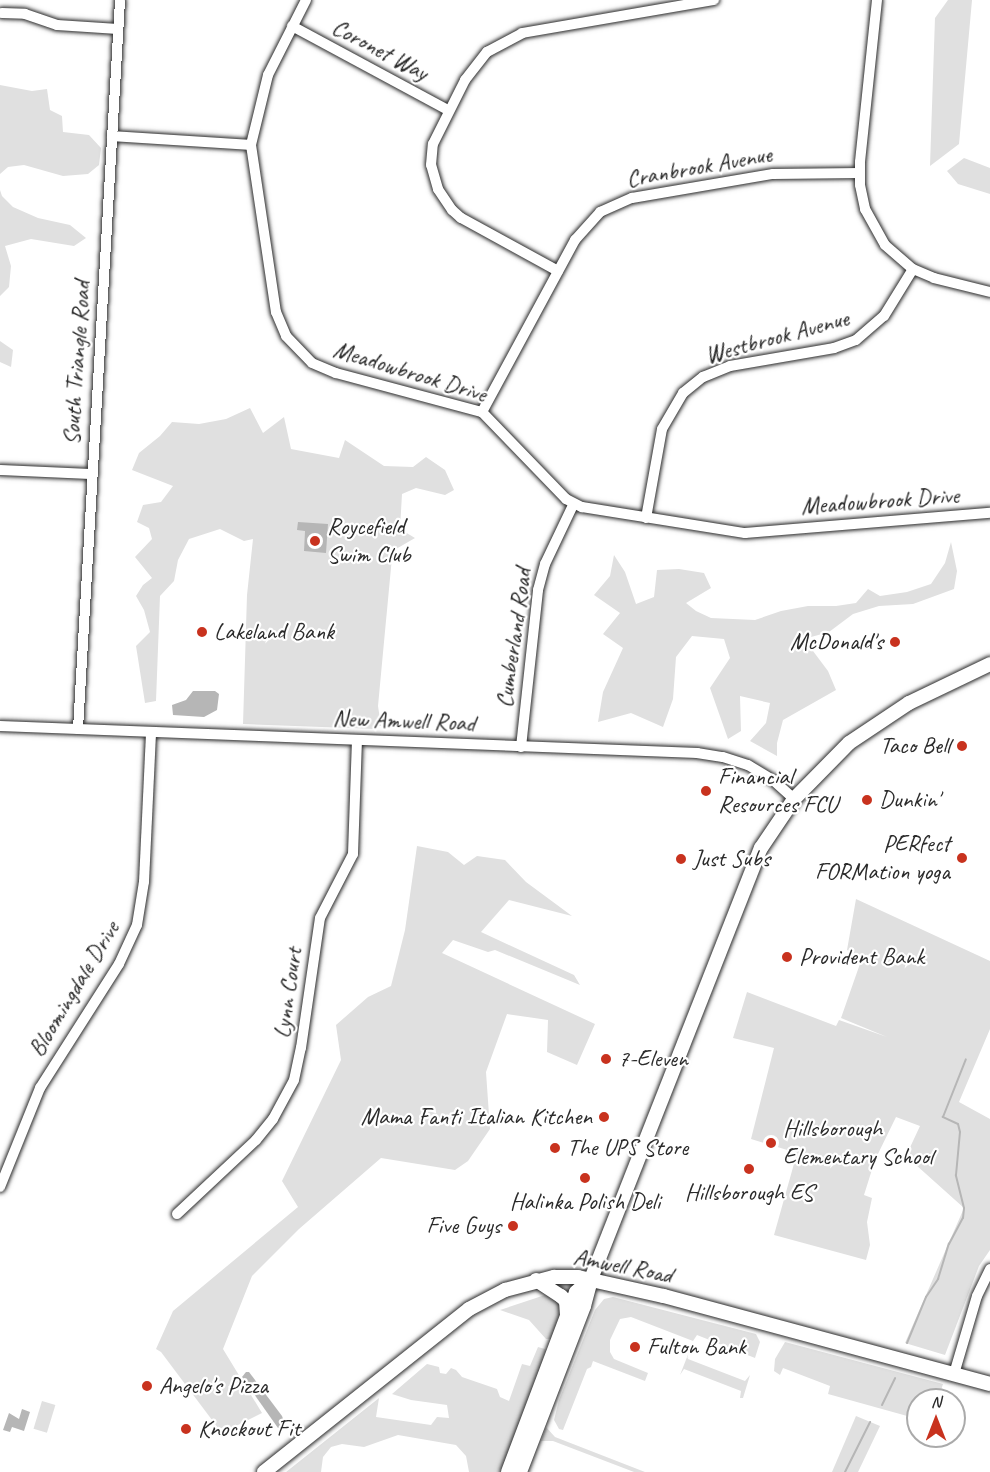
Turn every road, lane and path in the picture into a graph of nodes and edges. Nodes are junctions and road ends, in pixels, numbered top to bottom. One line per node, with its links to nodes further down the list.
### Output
1 (120, 0): 7 (street, South Triangle Road)
2 (306, 0): 6 (street, Meadowbrook Drive)
3 (714, 0): 8 (street)
4 (877, 0): 11 (street)
5 (2, 13): 7 (street)
6 (292, 26): 8 (street, Coronet Way); 10 (street, Meadowbrook Drive)
7 (118, 29): 9 (street, South Triangle Road)
8 (448, 110): 13 (street)
9 (112, 136): 10 (street); 17 (street, South Triangle Road)
10 (251, 145): 15 (street, Meadowbrook Drive)
11 (860, 173): 12 (street); 13 (street, Cranbrook Avenue)
12 (913, 269): 14 (street); 20 (street, Westbrook Avenue)
13 (558, 271): 15 (street, Cranbrook Avenue)
14 (990, 292)
15 (482, 412): 18 (street, Meadowbrook Drive)
16 (0, 470): 17 (street)
17 (91, 474): 23 (street, South Triangle Road)
18 (573, 505): 20 (street, Meadowbrook Drive); 26 (street, Cumberland Road)
19 (990, 513): 20 (street, Meadowbrook Drive)
20 (646, 518)
21 (990, 664): 27 (main road)
22 (0, 726): 23 (street, New Amwell Road)
23 (78, 729): 24 (street, New Amwell Road)
24 (151, 732): 25 (street, New Amwell Road); 28 (street, Bloomingdale Drive)
25 (357, 741): 26 (street, New Amwell Road); 29 (street, Lynn Court)
26 (521, 747): 27 (street, New Amwell Road)
27 (794, 799): 31 (main road)
28 (0, 1187)
29 (177, 1214)
30 (990, 1269): 34 (street)
31 (591, 1279): 32 (main road, Amwell Road); 33 (main road); 34 (main road, Amwell Road); 38 (main road)
32 (536, 1280): 33 (main road); 36 (main road, Amwell Road)
33 (567, 1314): 37 (main road)
34 (954, 1374): 35 (main road, Amwell Road)
35 (990, 1384)
36 (264, 1472)
37 (508, 1472)
38 (520, 1472)

